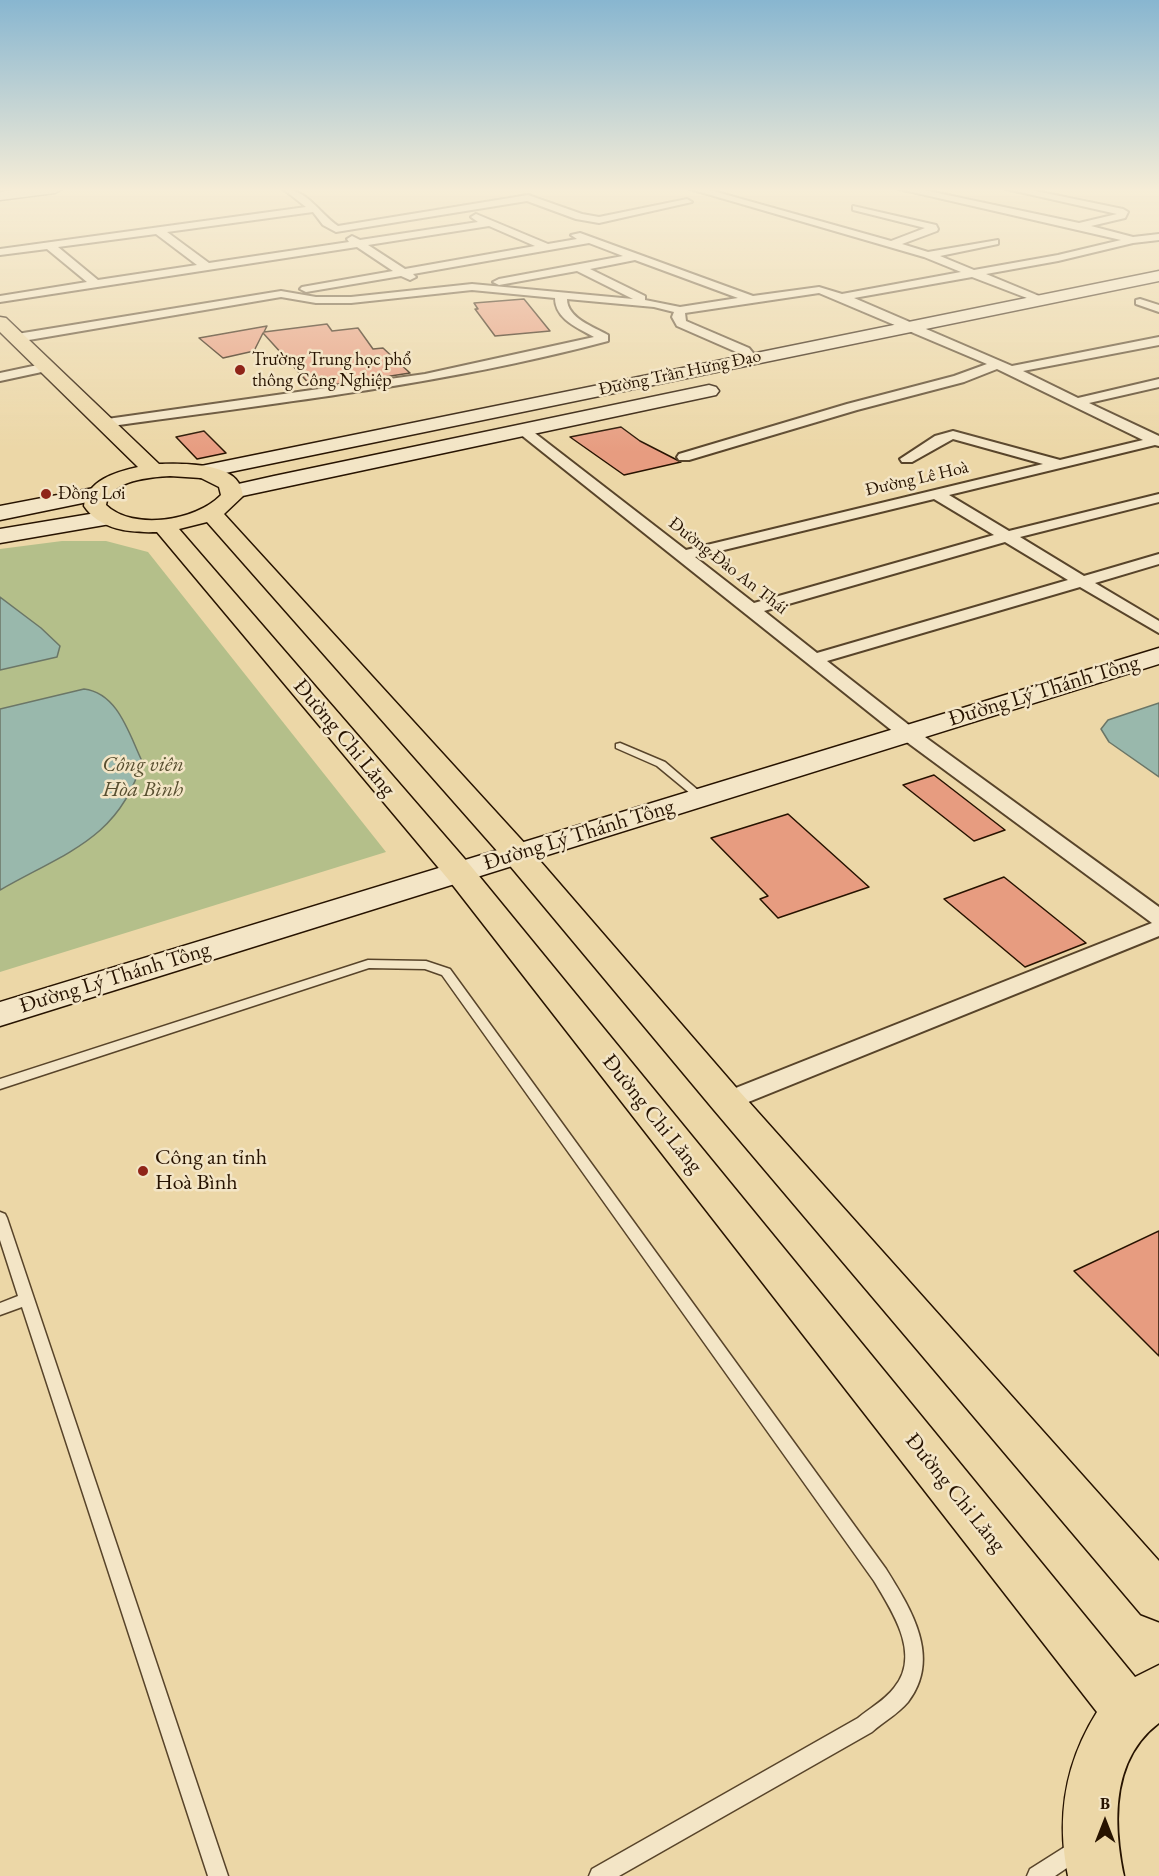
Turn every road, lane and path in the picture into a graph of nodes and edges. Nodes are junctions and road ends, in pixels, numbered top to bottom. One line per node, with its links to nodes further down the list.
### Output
1 (87, 277): 11 (street)
2 (145, 277): 11 (street)
3 (379, 277): 15 (street)
4 (411, 277): 14 (street)
5 (527, 277): 12 (street)
6 (598, 277): 22 (street)
7 (690, 277): 19 (street)
8 (954, 277): 17 (street)
9 (982, 277): 20 (street)
10 (1156, 277): 13 (main road, Đường Trần Hưng Đạo)
11 (96, 284): 18 (street)
12 (472, 287): 14 (street); 16 (street)
13 (1101, 287): 20 (main road, Đường Trần Hưng Đạo); 21 (main road)
14 (435, 292): 15 (street)
15 (281, 294): 31 (street)
16 (561, 295): 22 (street); 45 (street)
17 (842, 297): 19 (street); 27 (street)
18 (0, 299)
19 (754, 300): 25 (street)
20 (1040, 300): 27 (main road, Đường Trần Hưng Đạo)
21 (1150, 300): 23 (main road); 24 (street)
22 (654, 304): 25 (street)
23 (1117, 306)
24 (1159, 309)
25 (680, 310): 33 (street)
26 (0, 322): 31 (main road)
27 (909, 327): 29 (street); 33 (main road, Đường Trần Hưng Đạo)
28 (976, 334): 29 (main road)
29 (941, 341): 32 (main road); 34 (street)
30 (1159, 341): 36 (street)
31 (8, 343): 35 (main road); 37 (main road)
32 (907, 348)
33 (752, 358): 38 (main road); 44 (main road, Đường Trần Hưng Đạo)
34 (998, 364): 36 (street); 48 (street)
35 (47, 367): 37 (street); 45 (main road)
36 (1011, 370): 43 (street)
37 (23, 372): 39 (street); 42 (main road)
38 (781, 375)
39 (0, 377)
40 (1159, 383): 43 (street)
41 (724, 387): 46 (main road, Đường Trần Hưng Đạo)
42 (39, 388)
43 (1076, 402): 47 (street)
44 (505, 409): 46 (main road); 53 (main road, Đường Trần Hưng Đạo)
45 (105, 423): 52 (main road)
46 (527, 429): 58 (main road, Đường Trần Hưng Đạo); 64 (street, Đường Đào An Thái)
47 (1158, 441): 51 (street, Đường Lê Hoà)
48 (684, 456)
49 (907, 459): 51 (street)
50 (111, 461): 54 (main road)
51 (1063, 464): 56 (street, Đường Lê Hoà)
52 (154, 471): 53 (main road); 54 (main road)
53 (201, 472): 58 (main road)
54 (127, 477): 55 (main road)
55 (99, 493): 59 (main road); 60 (main road)
56 (937, 494): 63 (street); 64 (street, Đường Lê Hoà)
57 (1159, 498): 63 (street)
58 (222, 503): 61 (main road); 74 (main road)
59 (0, 513)
60 (108, 518): 61 (main road); 62 (main road)
61 (163, 525): 75 (main road, Đường Chi Lăng)
62 (0, 536)
63 (1007, 536): 66 (street); 67 (street)
64 (683, 555): 67 (street, Đường Đào An Thái)
65 (1159, 559): 66 (street)
66 (1082, 581): 68 (street); 70 (street)
67 (752, 609): 70 (street, Đường Đào An Thái)
68 (1159, 628)
69 (1159, 656): 71 (main road, Đường Lý Thánh Tông)
70 (814, 659): 71 (street, Đường Đào An Thái)
71 (907, 733): 73 (main road, Đường Lý Thánh Tông); 76 (street, Đường Đào An Thái)
72 (620, 747): 73 (lane)
73 (701, 797): 74 (main road, Đường Lý Thánh Tông)
74 (517, 854): 75 (main road, Đường Lý Thánh Tông); 80 (main road)
75 (459, 872): 78 (main road, Đường Lý Thánh Tông); 85 (main road, Đường Chi Lăng)
76 (1159, 918)
77 (1159, 928): 80 (street)
78 (0, 1014)
79 (0, 1084): 88 (lane)
80 (727, 1101): 84 (main road)
81 (0, 1218): 82 (lane)
82 (27, 1299): 83 (lane); 87 (lane)
83 (0, 1310)
84 (1159, 1597)
85 (1144, 1701): 86 (main road)
86 (1093, 1858): 89 (lane)
87 (218, 1876)
88 (599, 1876)
89 (1037, 1876)

